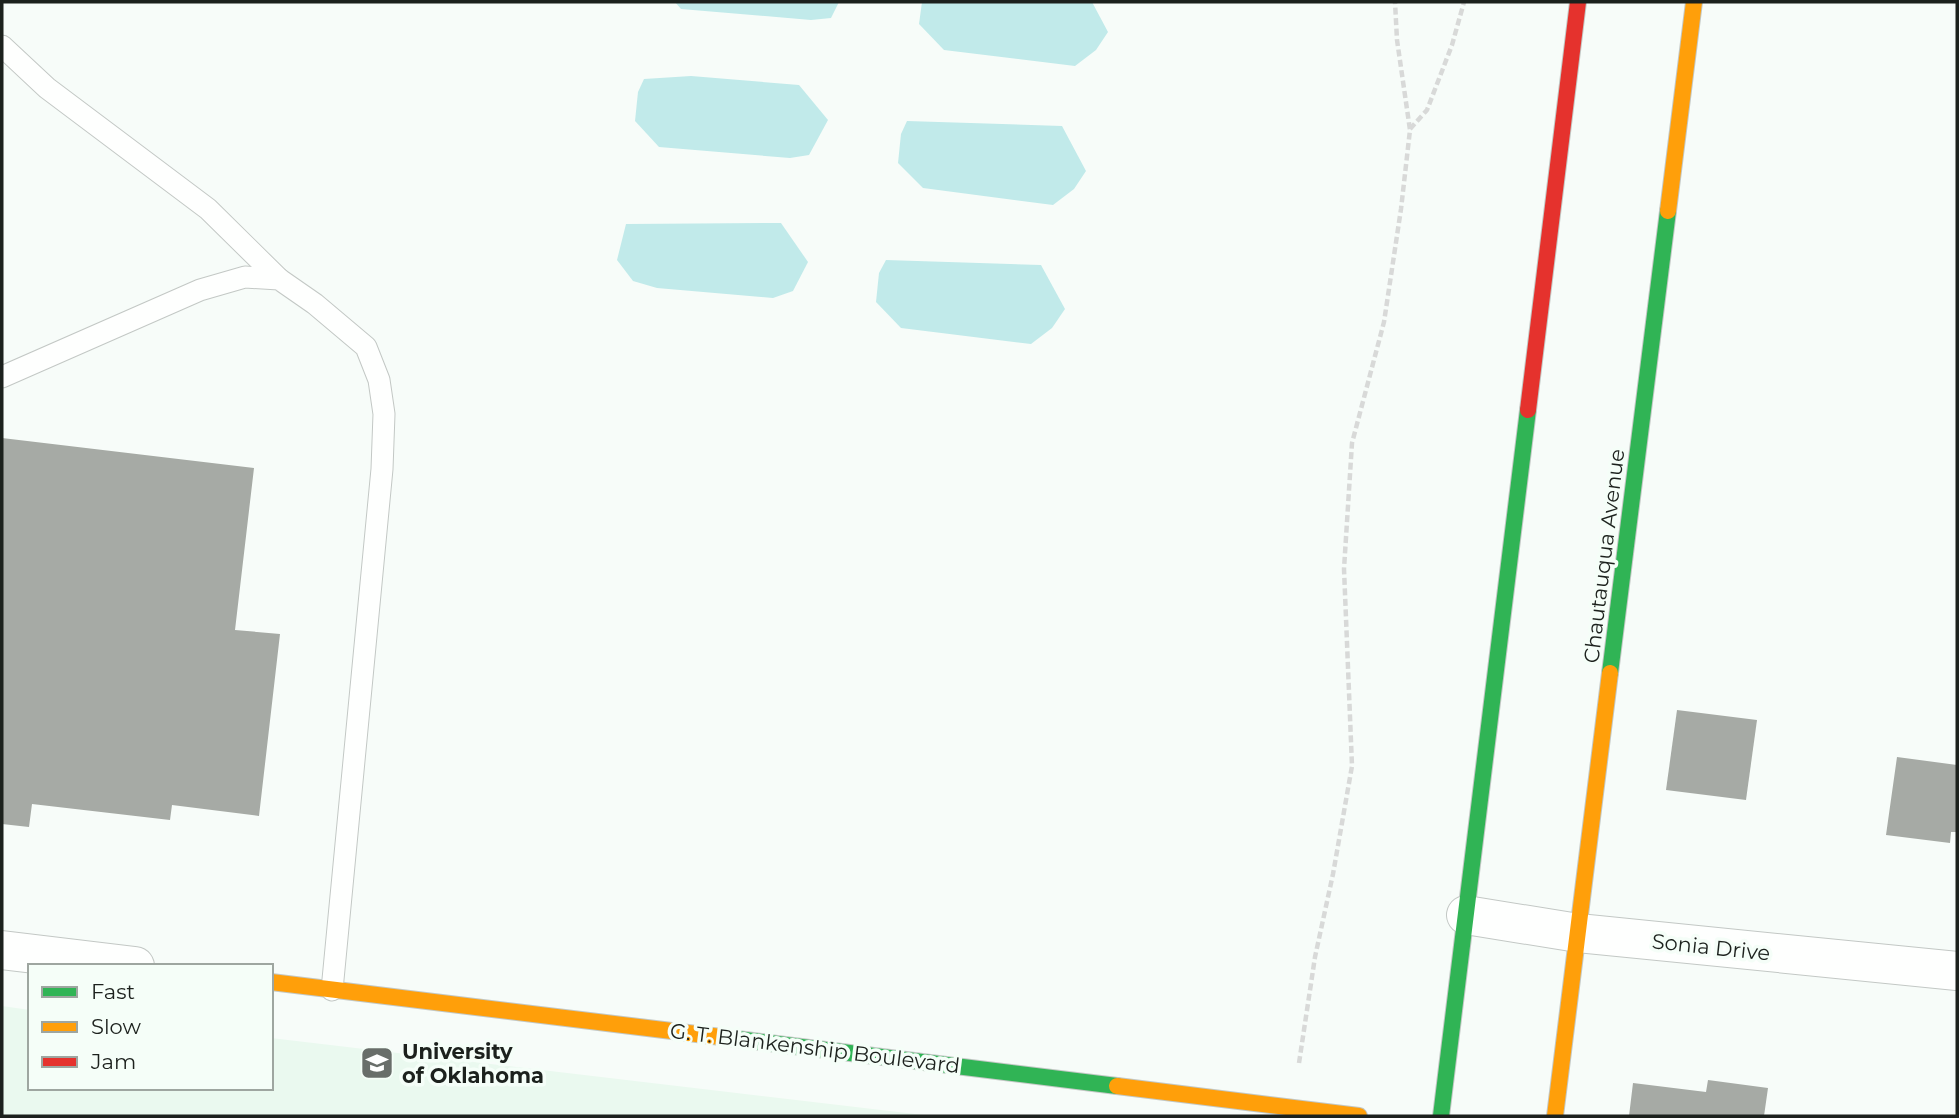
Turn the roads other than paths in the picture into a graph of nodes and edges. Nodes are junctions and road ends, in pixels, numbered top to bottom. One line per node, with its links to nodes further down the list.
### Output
1 (1578, 2): 6 (main road)
2 (1694, 2): 7 (main road, Chautauqua Avenue)
3 (2, 46): 4 (lane)
4 (279, 279): 5 (lane); 12 (lane)
5 (2, 377)
6 (1466, 915): 7 (street, Sonia Drive); 14 (main road)
7 (1578, 933): 10 (street, Sonia Drive); 15 (main road, Chautauqua Avenue)
8 (2, 950): 9 (street)
9 (118, 964)
10 (1957, 971)
11 (273, 982): 12 (main road, G. T. Blankenship Boulevard)
12 (332, 990): 13 (main road, G. T. Blankenship Boulevard)
13 (1359, 1116)
14 (1441, 1116)
15 (1555, 1116)

